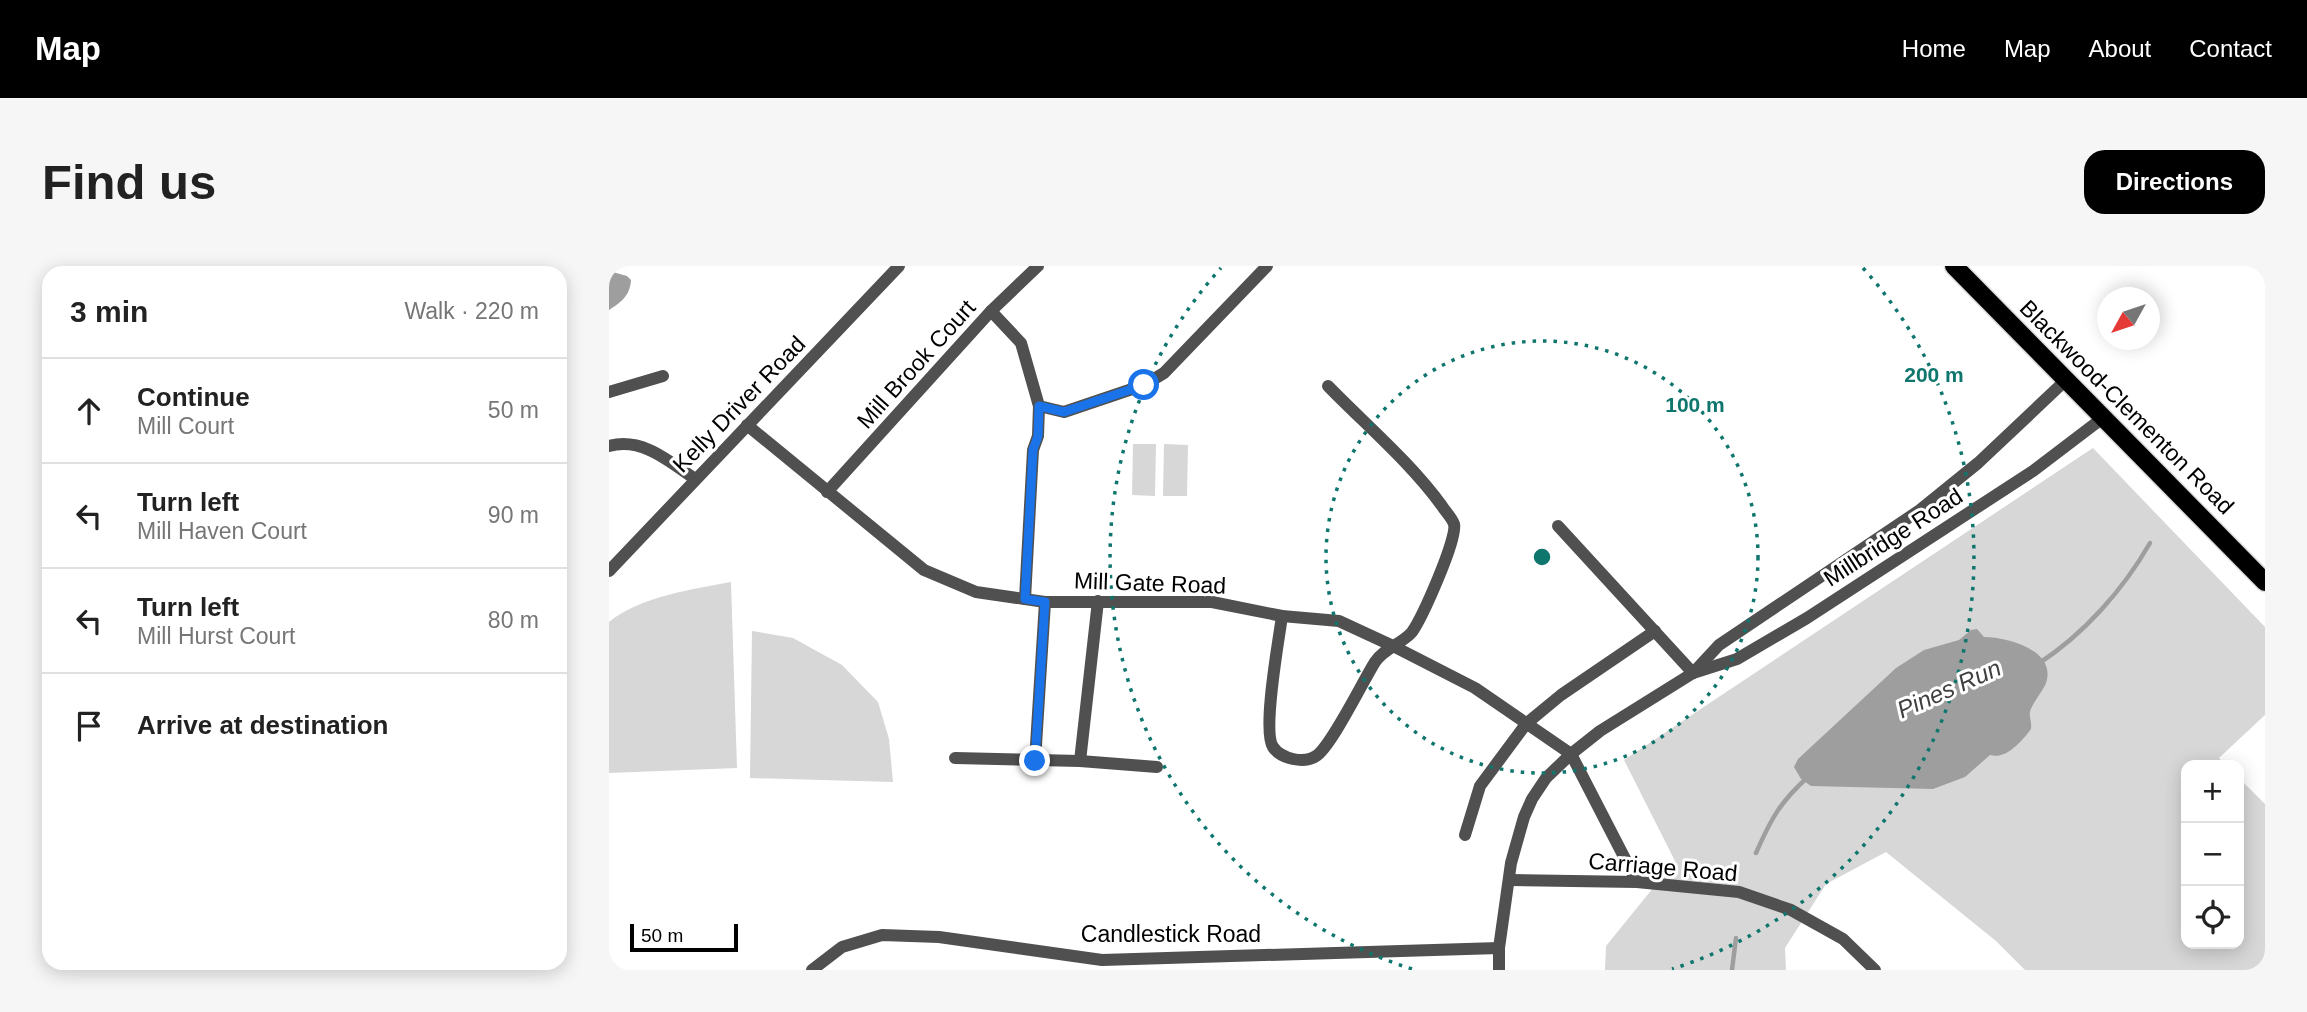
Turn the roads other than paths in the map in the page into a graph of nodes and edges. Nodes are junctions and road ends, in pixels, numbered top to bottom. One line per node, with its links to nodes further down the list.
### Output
1 (899, 266): 12 (street, Kelly Driver Road)
2 (1038, 266): 5 (street, Mill Brook Court)
3 (1267, 266): 10 (street)
4 (1954, 266): 7 (main road, Blackwood-Clementon Road)
5 (991, 311): 10 (street); 15 (street, Mill Brook Court)
6 (663, 376): 9 (street)
7 (2067, 379): 11 (main road, Blackwood-Clementon Road); 25 (street, Millbridge Road)
8 (1328, 386): 24 (street)
9 (609, 392)
10 (1039, 406): 19 (street)
11 (2104, 417): 18 (main road, Blackwood-Clementon Road); 25 (street, Millbridge Road)
12 (747, 425): 14 (street, Kelly Driver Road); 15 (street, Mill Gate Road)
13 (609, 446): 14 (street)
14 (695, 479): 17 (street, Kelly Driver Road)
15 (827, 492): 19 (street, Mill Gate Road)
16 (1558, 526): 23 (street)
17 (609, 571)
18 (2265, 582)
19 (1025, 599): 21 (street, Mill Gate Road)
20 (1098, 601): 21 (street, Mill Gate Road); 22 (street, Mill Gate Road); 30 (street)
21 (1045, 602): 29 (street)
22 (1282, 616): 24 (street, Mill Gate Road); 24 (street)
23 (1655, 631): 25 (street); 26 (street)
24 (1393, 646): 26 (street, Mill Gate Road)
25 (1693, 673): 27 (street, Millbridge Road)
26 (1526, 724): 27 (street, Mill Gate Road); 32 (street)
27 (1570, 754): 33 (street, Millbridge Road); 34 (street)
28 (955, 758): 29 (street)
29 (1035, 761): 30 (street)
30 (1080, 761): 31 (street)
31 (1157, 767)
32 (1465, 835)
33 (1510, 880): 34 (street, Carriage Road); 35 (street, Millbridge Road)
34 (1637, 882): 38 (street, Carriage Road)
35 (1499, 948): 36 (street, Candlestick Road); 37 (street, Millbridge Road)
36 (812, 970)
37 (1499, 970)
38 (1874, 970)

